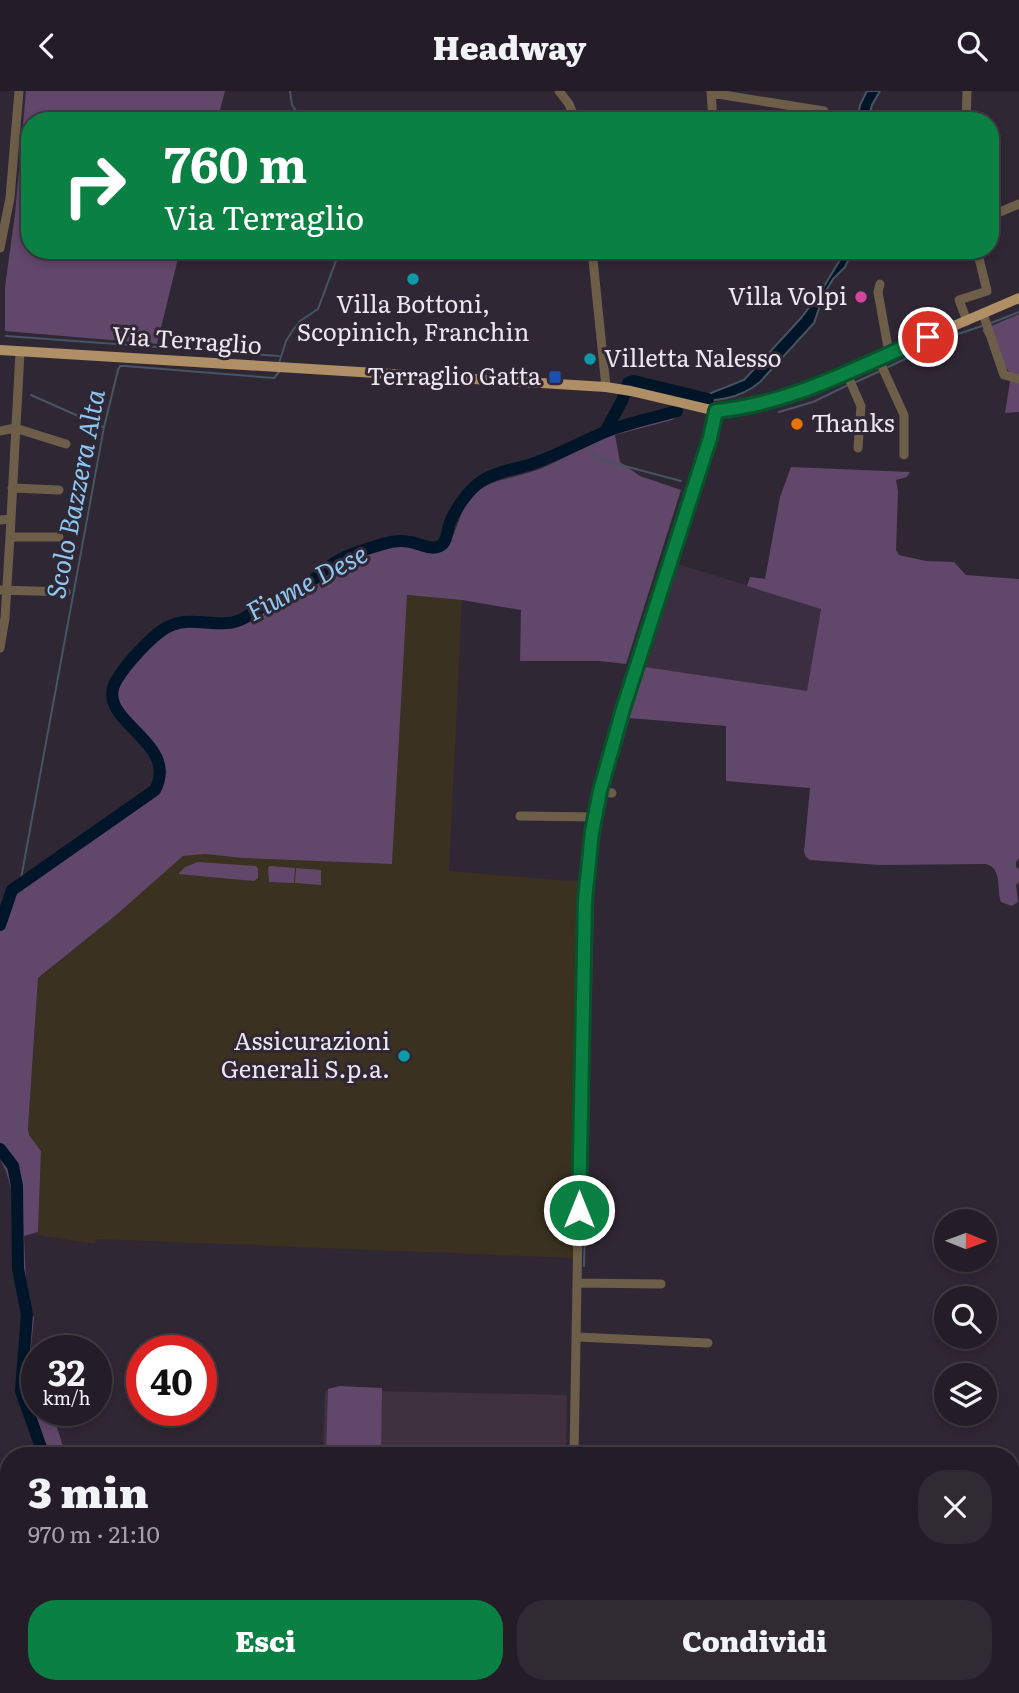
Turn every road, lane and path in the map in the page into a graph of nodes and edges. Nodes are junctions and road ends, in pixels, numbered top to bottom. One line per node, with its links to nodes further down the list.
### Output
1 (19, 91): 11 (street)
2 (967, 91): 8 (street)
3 (559, 92): 5 (street)
4 (711, 92): 6 (street); 7 (street)
5 (571, 112)
6 (713, 112)
7 (805, 112)
8 (966, 112)
9 (1019, 204): 10 (street)
10 (999, 212)
11 (0, 248)
12 (593, 259): 23 (street)
13 (979, 259): 16 (street)
14 (880, 284): 20 (street)
15 (1019, 298): 17 (main road, Via Terraglio)
16 (965, 317): 17 (main road, Via Terraglio); 20 (main road, Via Terraglio)
17 (986, 321): 21 (street)
18 (0, 350): 19 (main road, Via Terraglio)
19 (20, 352): 23 (main road, Via Terraglio); 25 (street)
20 (883, 362): 22 (main road, Via Terraglio); 29 (street)
21 (1019, 379)
22 (850, 380): 24 (main road, Via Terraglio); 28 (street)
23 (606, 387): 24 (main road, Via Terraglio)
24 (716, 411): 39 (street)
25 (15, 428): 26 (street); 27 (street); 30 (street)
26 (0, 431)
27 (66, 444)
28 (858, 448)
29 (904, 455)
30 (12, 488): 31 (street); 32 (street)
31 (59, 490)
32 (11, 519): 33 (street); 34 (street)
33 (0, 520)
34 (10, 537): 35 (street); 36 (street)
35 (59, 537)
36 (3, 590): 37 (street); 38 (street)
37 (65, 593)
38 (0, 647)
39 (600, 791): 40 (street); 42 (street)
40 (612, 793)
41 (520, 816): 42 (street)
42 (594, 817): 43 (street)
43 (578, 1283): 44 (street); 45 (street)
44 (661, 1284)
45 (577, 1337): 46 (street); 47 (street)
46 (708, 1343)
47 (574, 1447)

